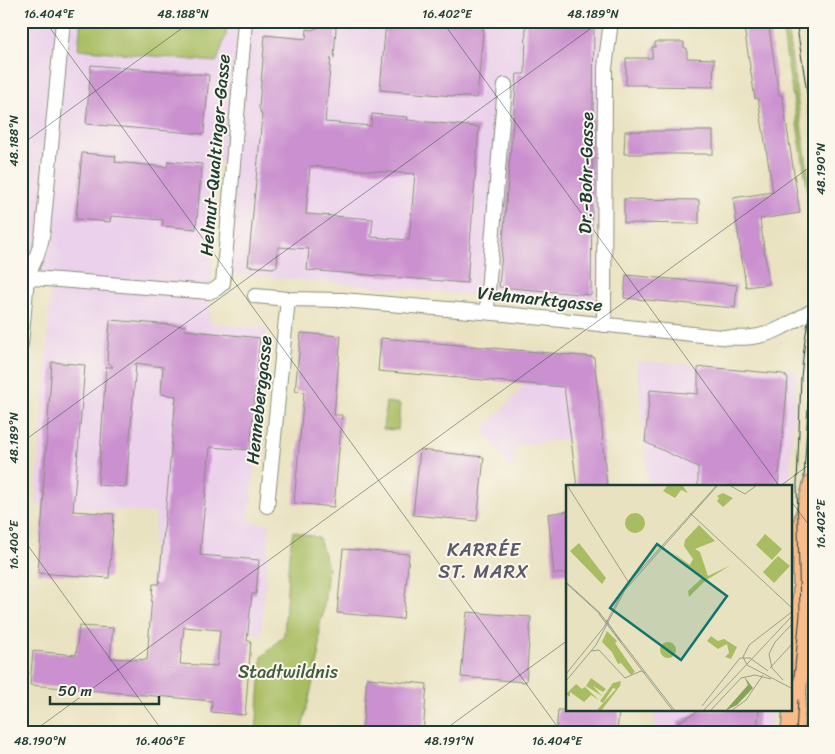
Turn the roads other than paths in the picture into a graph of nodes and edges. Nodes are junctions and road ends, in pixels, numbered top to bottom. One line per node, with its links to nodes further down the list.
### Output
1 (63, 21): 5 (street)
2 (245, 21): 5 (street, Helmut-Qualtinger-Gasse)
3 (611, 21): 10 (street, Dr.-Bohr-Gasse)
4 (505, 85): 9 (street)
5 (24, 278): 11 (street)
6 (256, 296): 7 (street, Viehmarktgasse)
7 (288, 299): 9 (street, Viehmarktgasse); 13 (street, Henneberggasse)
8 (814, 310): 10 (street, Viehmarktgasse)
9 (487, 312): 10 (street, Viehmarktgasse)
10 (604, 325)
11 (21, 344)
12 (814, 485): 15 (main road)
13 (267, 506)
14 (814, 561): 15 (main road)
15 (804, 591): 16 (main road)
16 (792, 733)

